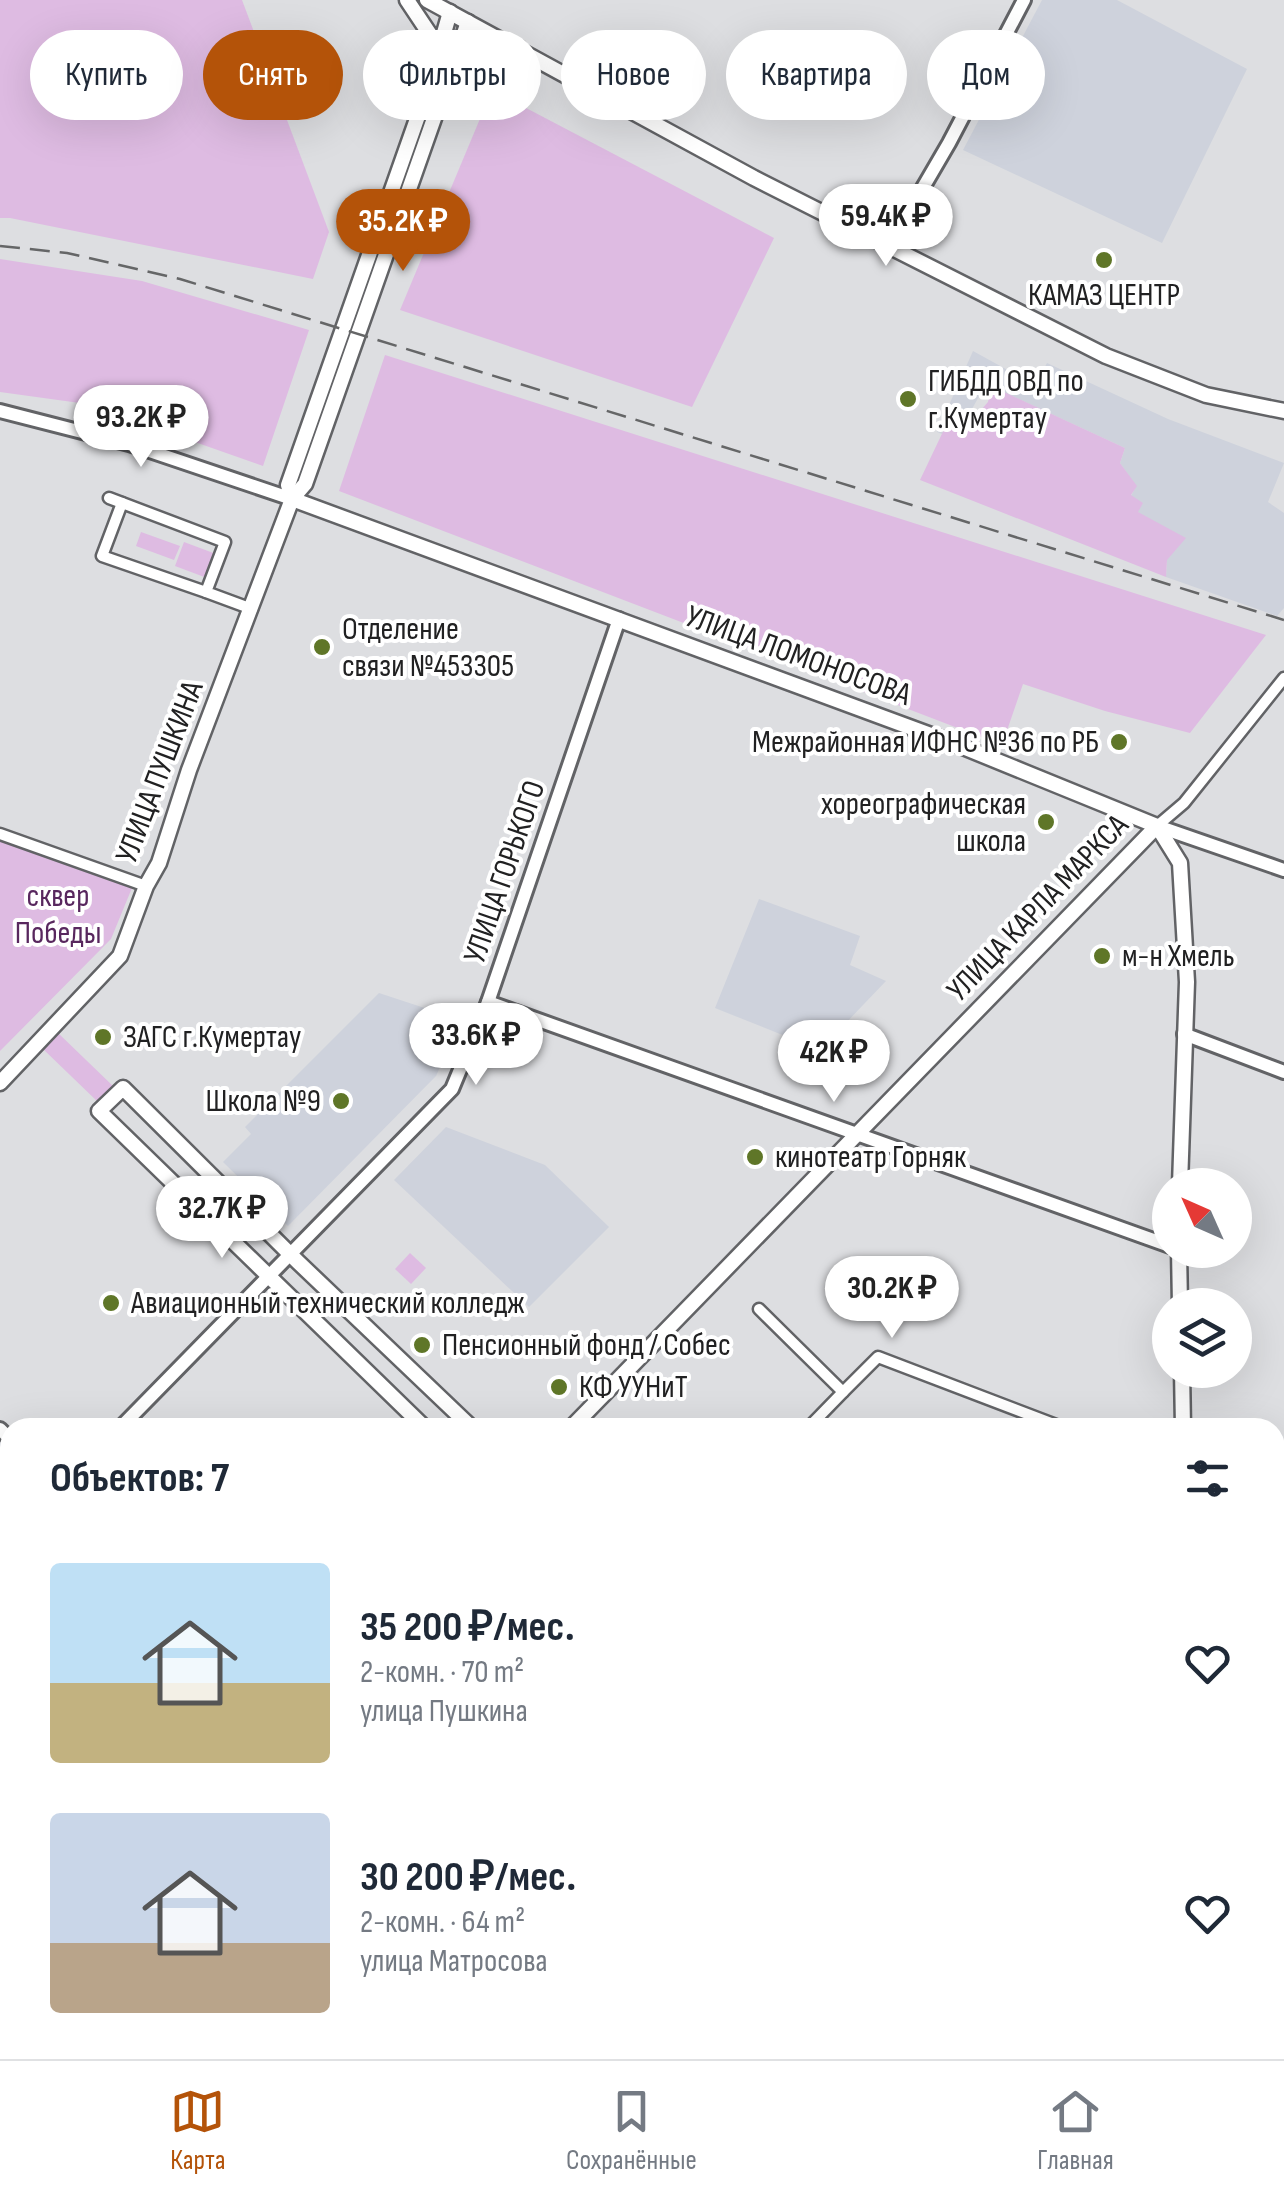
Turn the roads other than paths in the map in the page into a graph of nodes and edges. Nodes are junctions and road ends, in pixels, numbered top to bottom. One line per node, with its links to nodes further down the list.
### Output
1 (407, 0): 6 (main road)
2 (426, 0): 4 (main road)
3 (1024, 0): 13 (street)
4 (450, 12): 5 (main road); 7 (main road, УЛИЦА ПУШКИНА)
5 (468, 22): 8 (main road, УЛИЦА ПУШКИНА); 9 (main road)
6 (427, 30)
7 (445, 30)
8 (465, 30)
9 (484, 30)
10 (541, 60): 13 (main road)
11 (415, 120): 17 (main road, УЛИЦА ПУШКИНА)
12 (434, 120): 17 (main road, УЛИЦА ПУШКИНА)
13 (889, 246): 14 (main road)
14 (1284, 411)
15 (0, 412): 17 (street)
16 (109, 498): 18 (street)
17 (292, 499): 20 (main road, УЛИЦА ПУШКИНА); 21 (main road, УЛИЦА ЛОМОНОСОВА)
18 (122, 503): 19 (street); 19 (street)
19 (206, 592): 20 (street)
20 (252, 609): 26 (main road, УЛИЦА ПУШКИНА)
21 (619, 620): 23 (main road, УЛИЦА ЛОМОНОСОВА); 27 (street, УЛИЦА ГОРЬКОГО)
22 (1284, 678): 23 (street, УЛИЦА КАРЛА МАРКСА)
23 (1157, 826): 25 (street, УЛИЦА ЛОМОНОСОВА); 28 (main road); 31 (main road, УЛИЦА КАРЛА МАРКСА)
24 (0, 834): 26 (street)
25 (1284, 870)
26 (146, 886): 30 (main road, УЛИЦА ПУШКИНА)
27 (488, 1002): 31 (street); 34 (street, УЛИЦА ГОРЬКОГО)
28 (1184, 1034): 29 (street); 32 (main road)
29 (1284, 1072)
30 (0, 1083)
31 (855, 1135): 33 (street); 42 (main road, УЛИЦА КАРЛА МАРКСА)
32 (1180, 1168)
33 (1152, 1240)
34 (290, 1254): 35 (street, УЛИЦА ГОРЬКОГО); 35 (main road); 41 (main road)
35 (269, 1276): 39 (street, УЛИЦА ГОРЬКОГО); 40 (main road)
36 (759, 1309): 38 (street)
37 (1182, 1388): 45 (main road)
38 (842, 1392): 43 (street); 44 (street)
39 (130, 1418)
40 (415, 1418)
41 (462, 1418)
42 (580, 1418)
43 (817, 1418)
44 (1032, 1418)
45 (1183, 1418)

